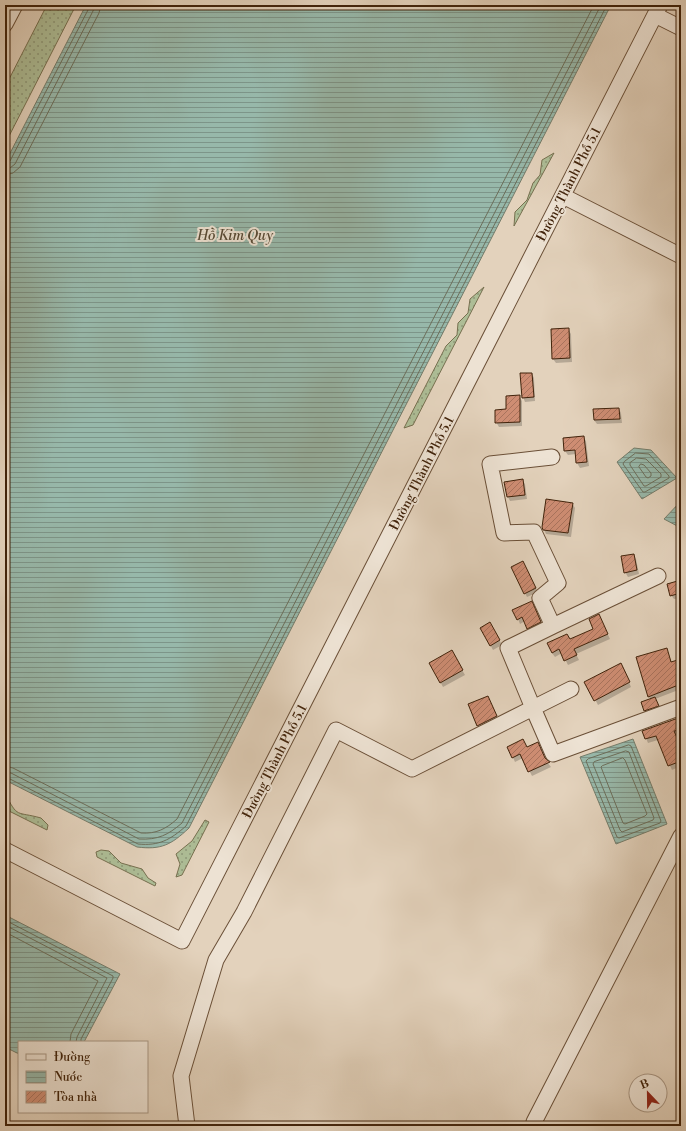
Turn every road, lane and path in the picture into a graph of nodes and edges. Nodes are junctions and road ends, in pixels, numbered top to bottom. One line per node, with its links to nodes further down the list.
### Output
1 (15, 5): 3 (street)
2 (657, 10): 4 (street); 5 (street, Đường Thành Phố 5.1)
3 (5, 24)
4 (681, 28)
5 (563, 196): 6 (street); 14 (street, Đường Thành Phố 5.1)
6 (681, 256)
7 (552, 457): 9 (street)
8 (658, 576): 9 (street)
9 (553, 626): 12 (street)
10 (571, 689): 12 (street)
11 (681, 707): 12 (street)
12 (533, 708): 16 (street)
13 (681, 836): 15 (street)
14 (5, 850)
15 (534, 1122)
16 (187, 1126)

